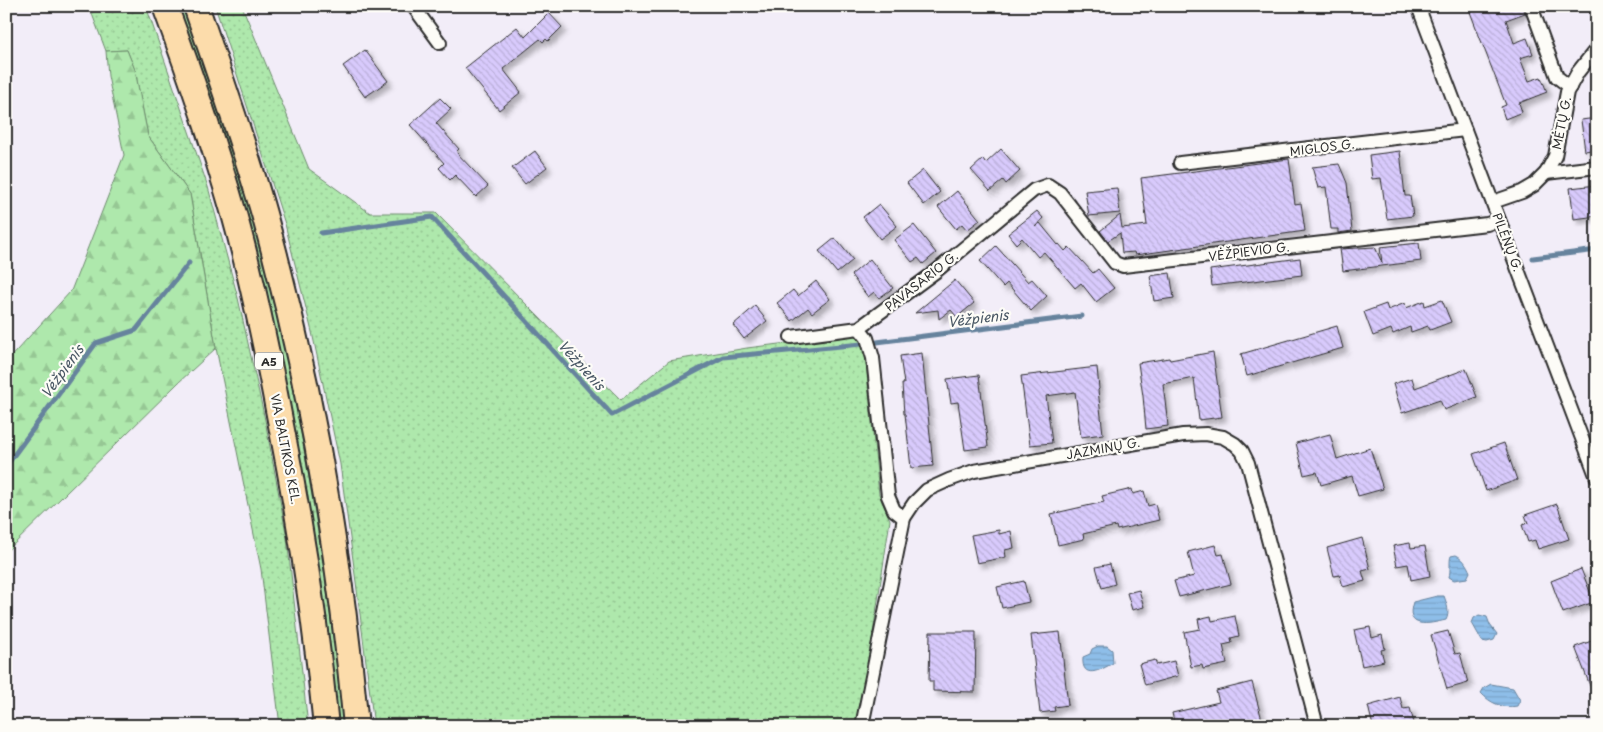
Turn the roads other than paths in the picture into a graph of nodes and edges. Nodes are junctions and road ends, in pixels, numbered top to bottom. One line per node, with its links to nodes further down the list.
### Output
1 (165, 6): 20 (highway, VIA BALTIKOS KEL. / A5)
2 (196, 6): 21 (highway, A5)
3 (413, 6): 6 (street)
4 (1418, 6): 9 (street, PILĖNŲ G.)
5 (1531, 6): 8 (street)
6 (440, 43)
7 (1597, 48): 8 (street, MĖTŲ G.)
8 (1570, 87): 12 (street, MĖTŲ G.)
9 (1465, 130): 10 (street, MIGLOS G.); 14 (street, PILĖNŲ G.)
10 (1180, 163)
11 (1597, 167): 12 (street)
12 (1546, 173): 14 (street, MĖTŲ G.)
13 (1034, 190): 15 (street, VĖŽPIEVIO G.); 16 (street, PAVASARIO G.)
14 (1493, 202): 15 (street, PILĖNŲ G.)
15 (1499, 220): 18 (street, PILĖNŲ G.)
16 (859, 328): 17 (street, PAVASARIO G.); 19 (street)
17 (791, 337)
18 (1597, 478)
19 (904, 518): 22 (street, JAZMINŲ G.); 23 (street, JAZMINŲ G.)
20 (326, 726)
21 (356, 726)
22 (862, 726)
23 (1317, 726)

